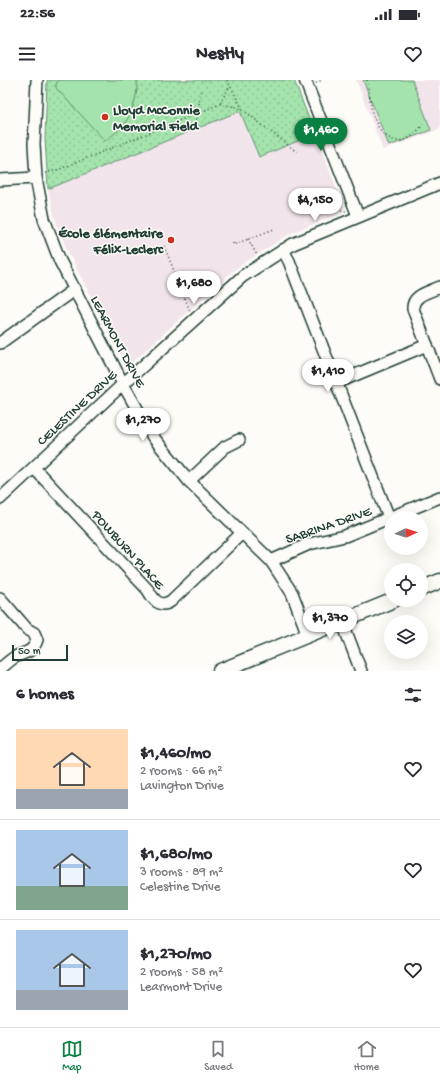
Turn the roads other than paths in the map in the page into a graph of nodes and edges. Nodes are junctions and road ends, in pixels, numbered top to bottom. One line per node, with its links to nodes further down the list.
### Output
1 (37, 80): 3 (street, LEARMONT DRIVE)
2 (310, 81): 6 (street)
3 (40, 176): 4 (street); 9 (street, LEARMONT DRIVE)
4 (0, 180)
5 (440, 183): 6 (street, CELESTINE DRIVE)
6 (358, 216): 7 (street, CELESTINE DRIVE)
7 (283, 250): 13 (street); 14 (street, CELESTINE DRIVE)
8 (440, 287): 11 (street)
9 (75, 289): 10 (street); 14 (street, LEARMONT DRIVE)
10 (0, 343)
11 (427, 345): 12 (street); 13 (street)
12 (440, 379)
13 (336, 383): 20 (street)
14 (124, 384): 16 (street, CELESTINE DRIVE); 17 (street, LEARMONT DRIVE)
15 (239, 440): 17 (street)
16 (34, 468): 19 (street, CELESTINE DRIVE); 23 (street, POWBURN PLACE)
17 (189, 481): 23 (street, LEARMONT DRIVE)
18 (440, 497): 21 (street, SABRINA DRIVE)
19 (0, 499)
20 (386, 511)
21 (406, 511)
22 (384, 520): 24 (street, SABRINA DRIVE)
23 (242, 533): 24 (street, LEARMONT DRIVE)
24 (271, 561): 30 (street, LEARMONT DRIVE)
25 (440, 581): 26 (main road)
26 (428, 586)
27 (0, 598): 31 (street)
28 (384, 604): 29 (main road)
29 (342, 621): 30 (main road); 33 (street)
30 (308, 635): 32 (main road)
31 (0, 669)
32 (220, 671)
33 (360, 671)

